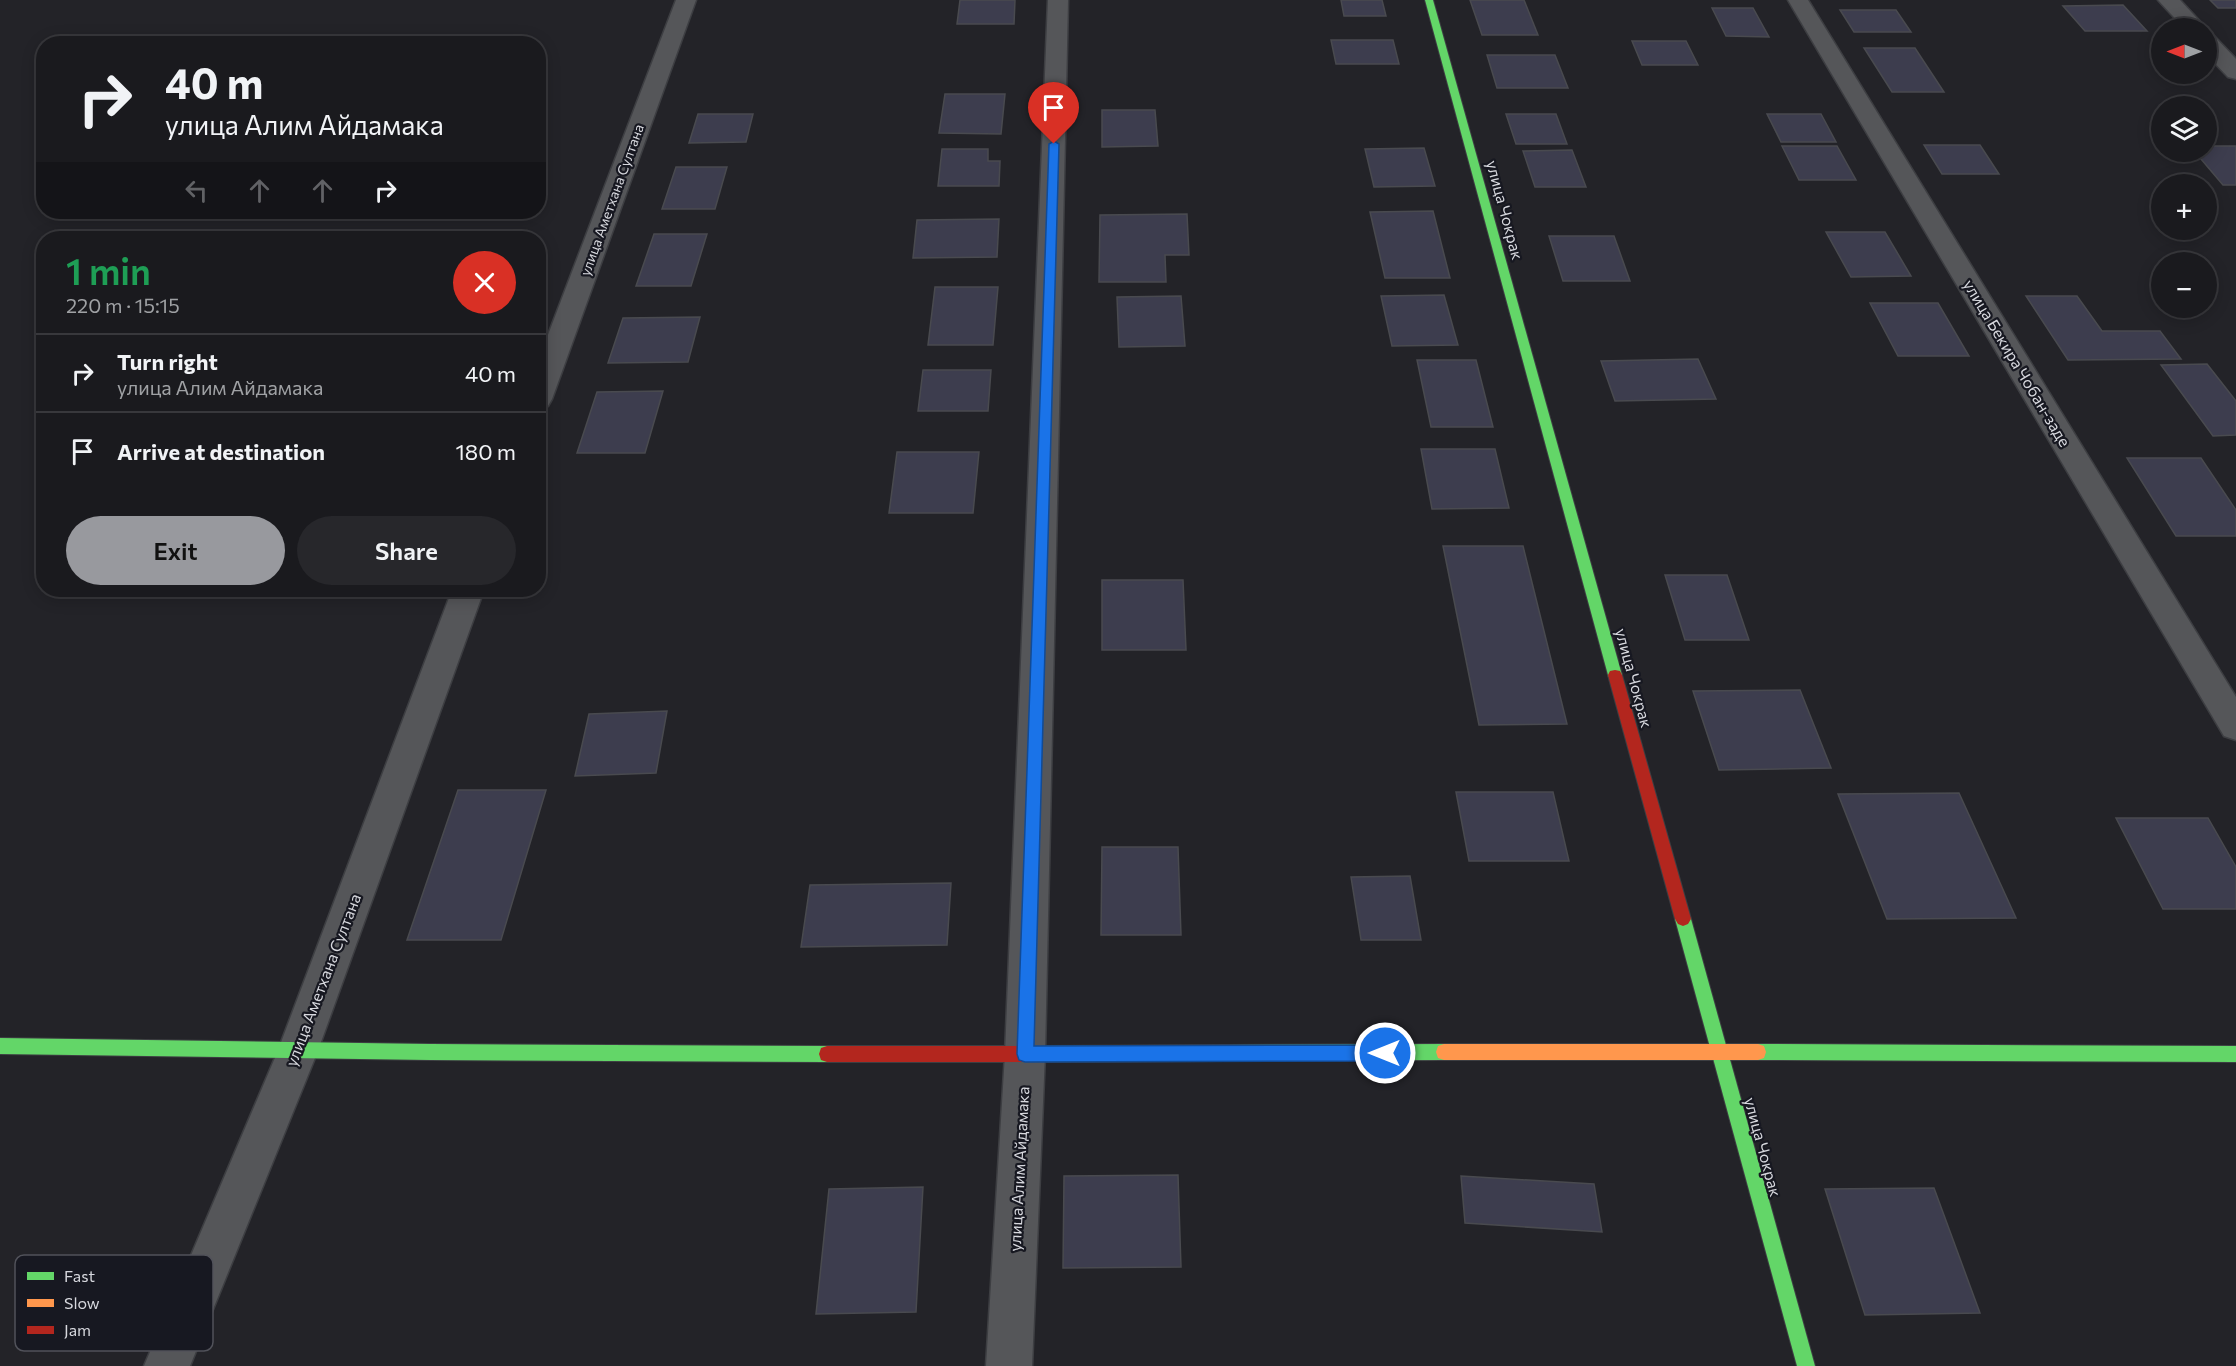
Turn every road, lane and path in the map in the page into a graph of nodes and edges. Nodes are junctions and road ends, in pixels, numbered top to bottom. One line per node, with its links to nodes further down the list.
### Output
1 (686, 0): 9 (street, улица Аметхана Султана)
2 (1058, 0): 15 (street, улица Алим Айдамака)
3 (1429, 0): 13 (street, улица Чокрак)
4 (1798, 0): 11 (street, улица Бекира Чобан-заде)
5 (2168, 0): 6 (street)
6 (2185, 18)
7 (2217, 52): 8 (street)
8 (2236, 72)
9 (546, 377)
10 (465, 597): 14 (street, улица Аметхана Султана)
11 (2236, 726)
12 (0, 1047): 14 (street)
13 (1720, 1052): 15 (street); 16 (street); 21 (street, улица Чокрак)
14 (297, 1053): 15 (street); 17 (street, улица Аметхана Султана)
15 (1025, 1054): 20 (street, улица Алим Айдамака)
16 (2236, 1054)
17 (213, 1257)
18 (174, 1351): 19 (street, улица Аметхана Султана)
19 (168, 1366)
20 (1009, 1366)
21 (1806, 1366)

